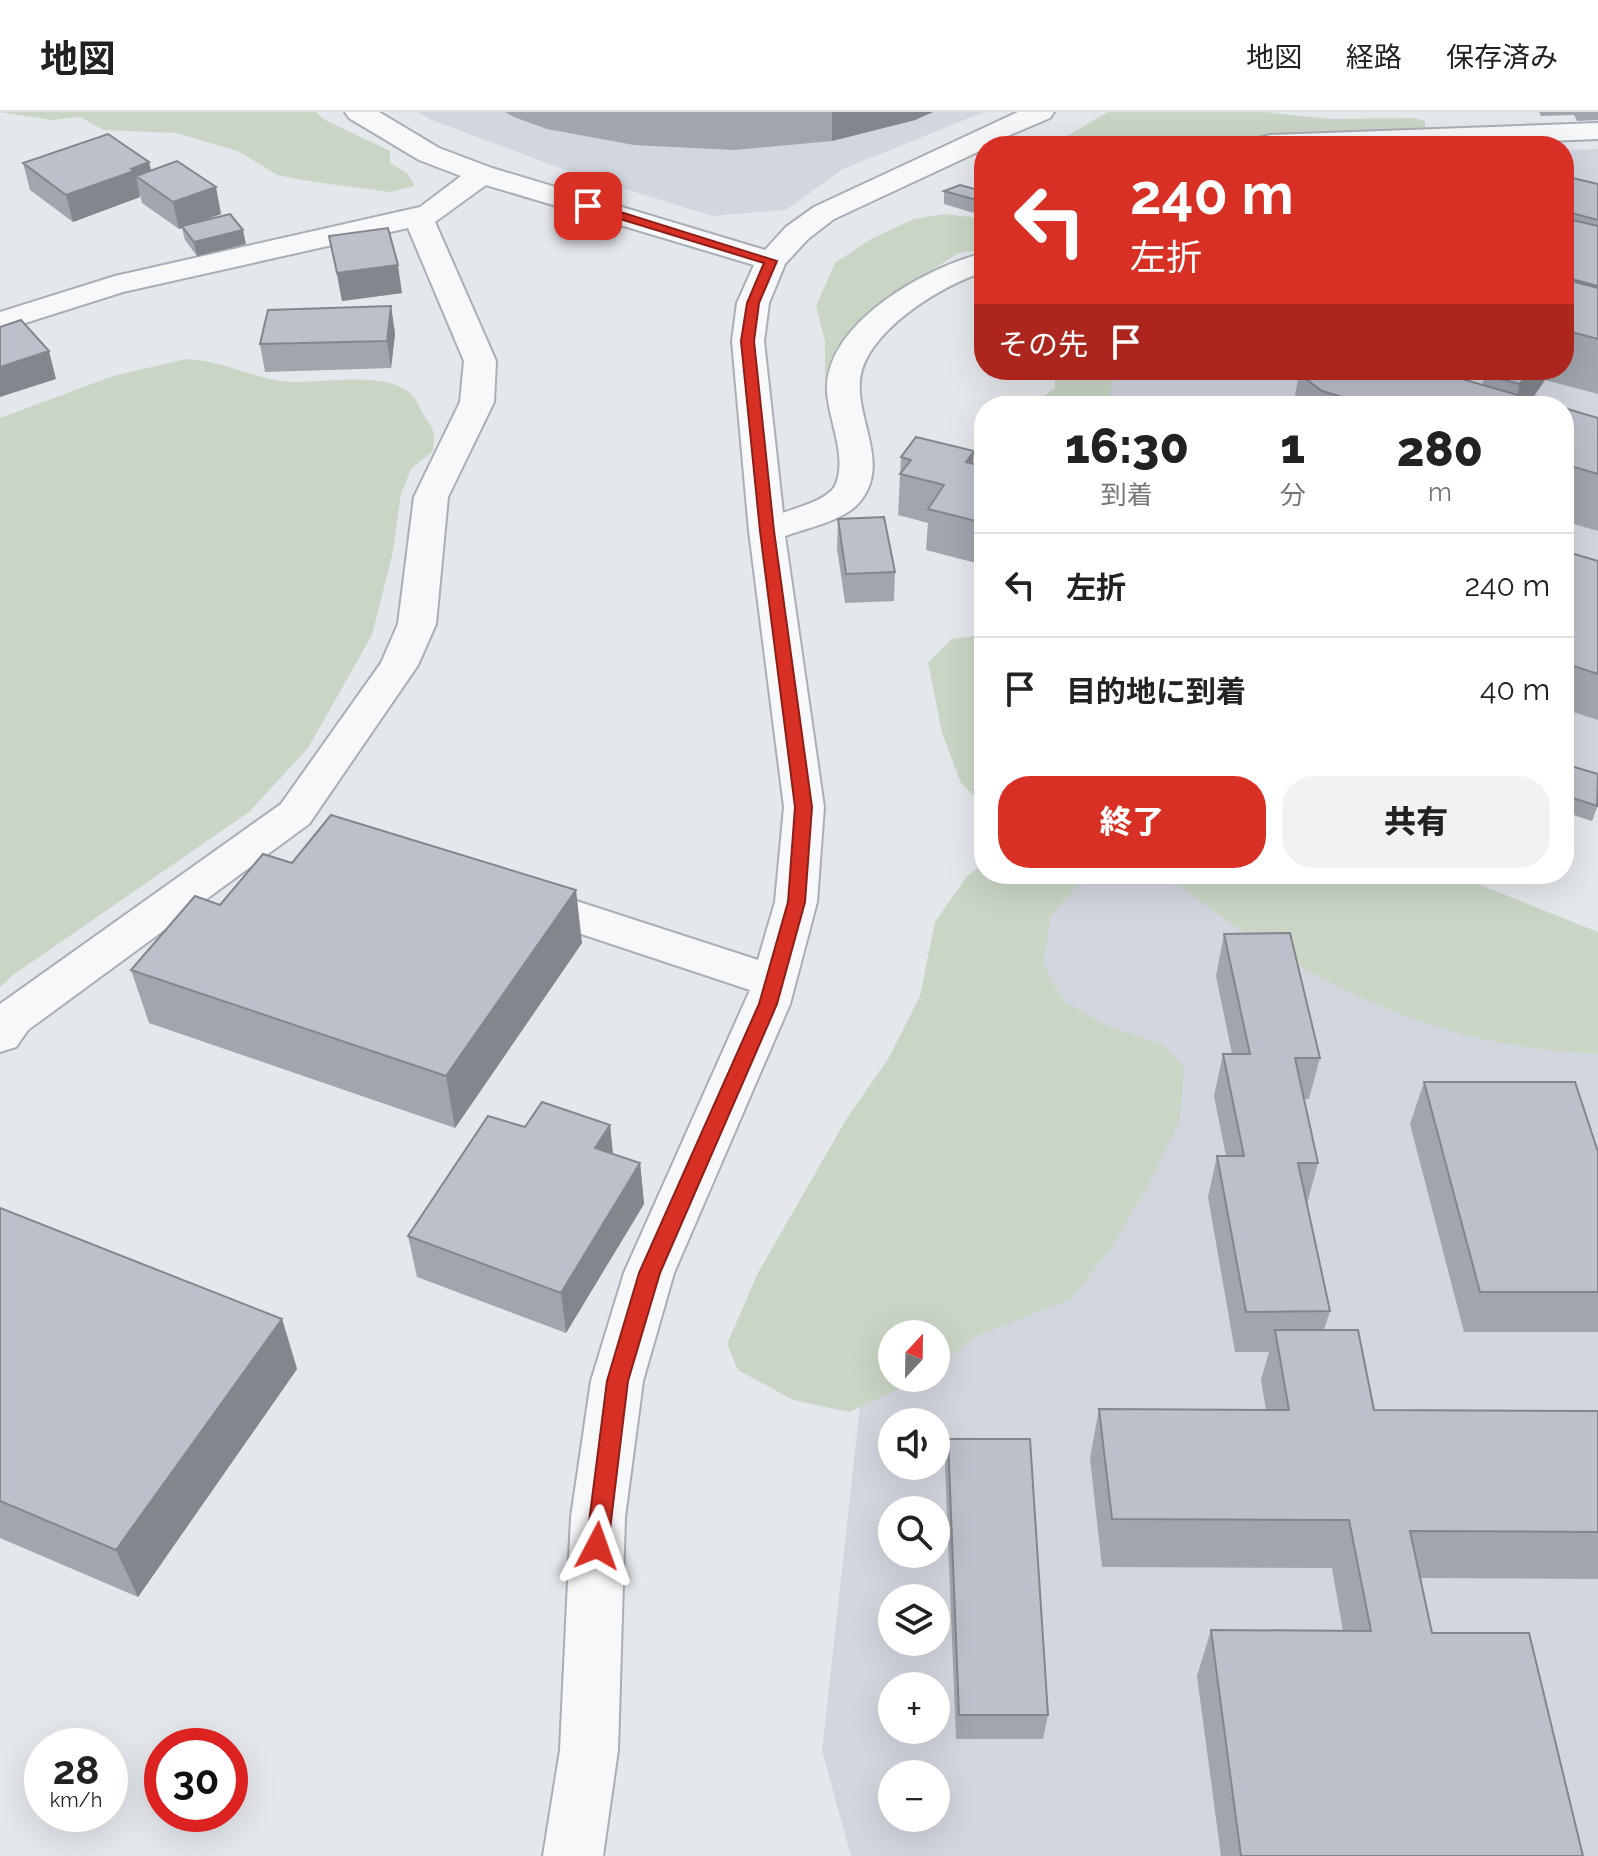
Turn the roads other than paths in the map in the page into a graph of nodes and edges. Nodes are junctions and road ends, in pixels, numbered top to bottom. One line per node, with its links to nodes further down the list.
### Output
1 (359, 112): 9 (street)
2 (1040, 112): 5 (street)
3 (1432, 112): 6 (street)
4 (1598, 131): 7 (street)
5 (989, 136)
6 (1448, 136)
7 (1492, 136)
8 (974, 143): 11 (street)
9 (482, 174): 10 (street); 11 (street)
10 (418, 217): 13 (street); 15 (street)
11 (771, 261): 14 (street)
12 (974, 264): 14 (street)
13 (0, 322)
14 (767, 531): 18 (street)
15 (286, 821): 16 (street); 19 (street)
16 (330, 835)
17 (493, 889): 18 (street)
18 (774, 982): 20 (street)
19 (0, 1035)
20 (573, 1856)

